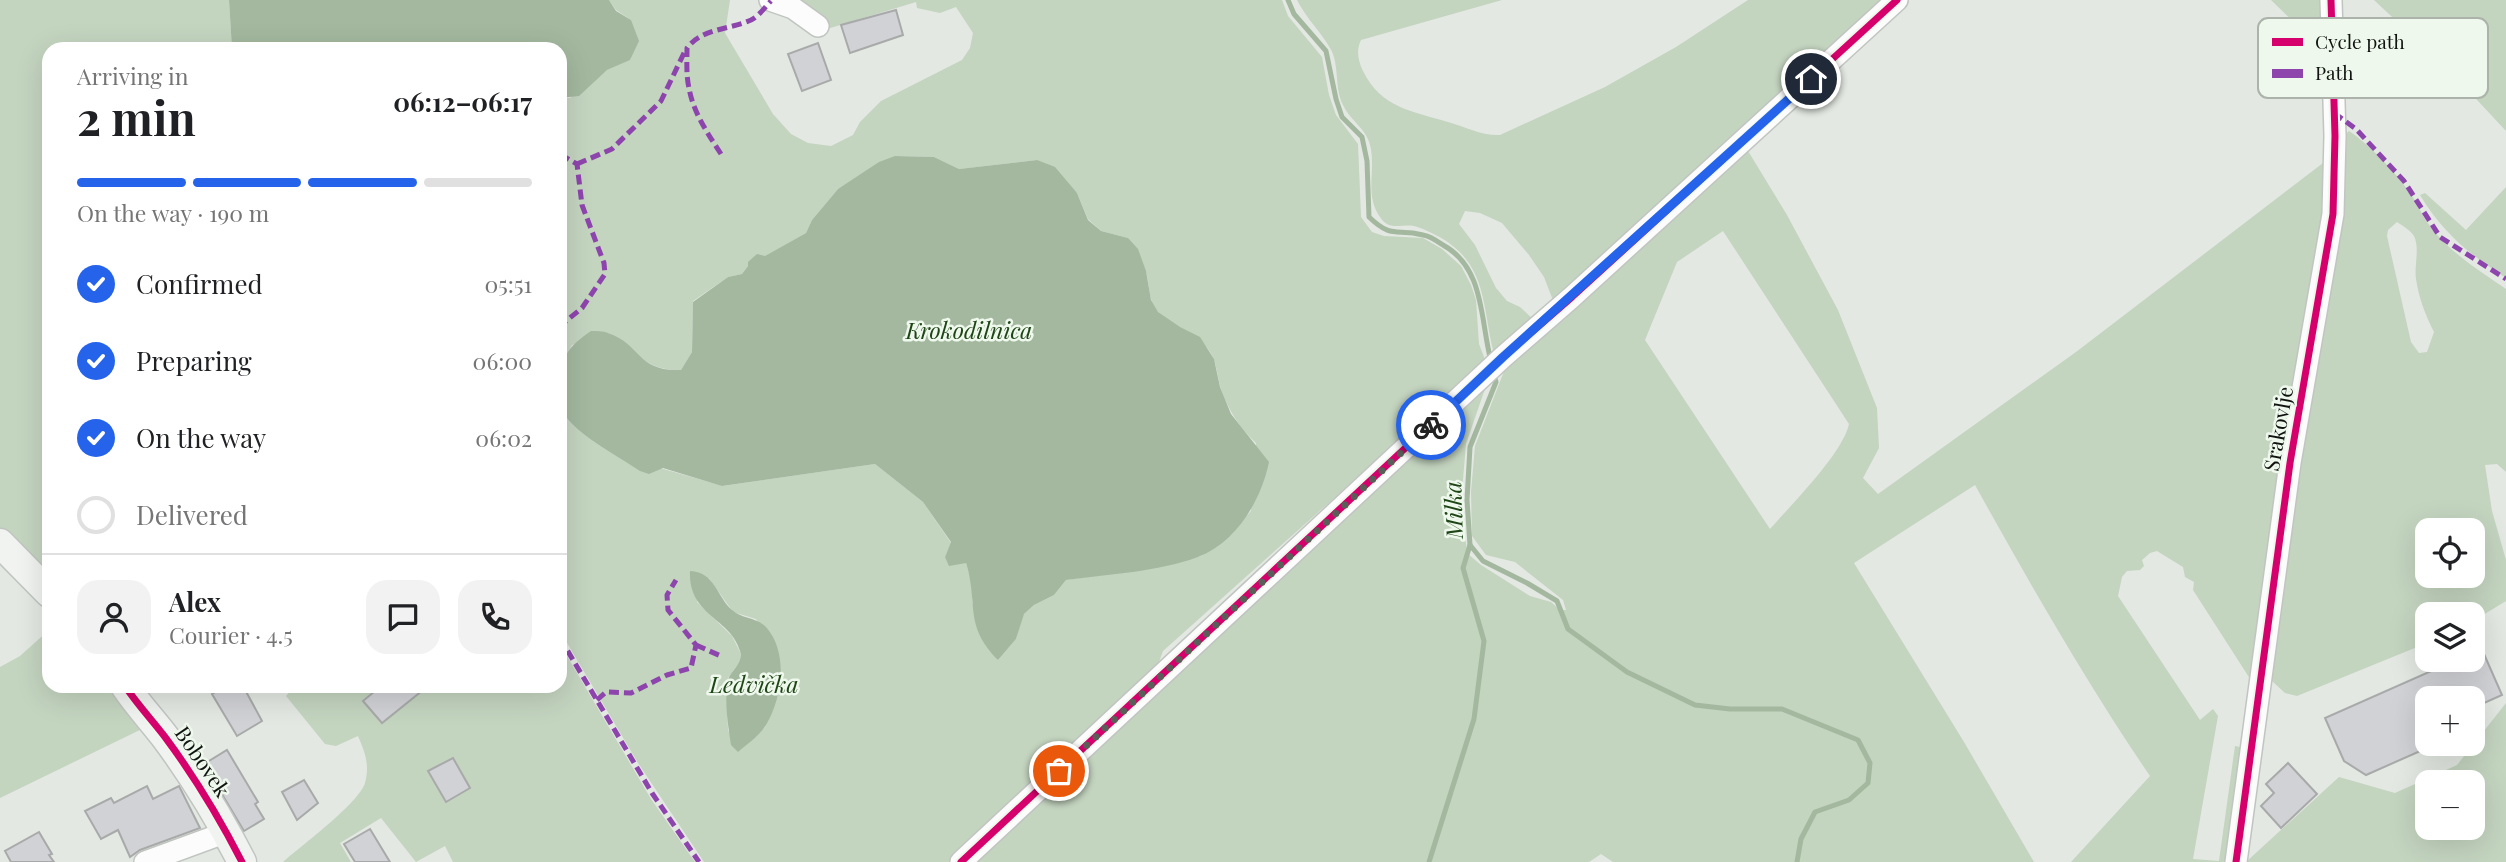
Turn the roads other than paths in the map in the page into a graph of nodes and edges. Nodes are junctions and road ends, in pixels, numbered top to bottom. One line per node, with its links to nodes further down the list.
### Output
1 (770, 0): 5 (street)
2 (1897, 0): 13 (street)
3 (2331, 0): 4 (street, Srakovlje)
4 (2332, 18)
5 (818, 26)
6 (2334, 98): 14 (street, Srakovlje)
7 (0, 543): 8 (street)
8 (42, 586)
9 (130, 693): 10 (street, Bobovek)
10 (227, 832): 11 (street); 12 (street, Bobovek)
11 (145, 862)
12 (242, 862)
13 (961, 862)
14 (2236, 862)

